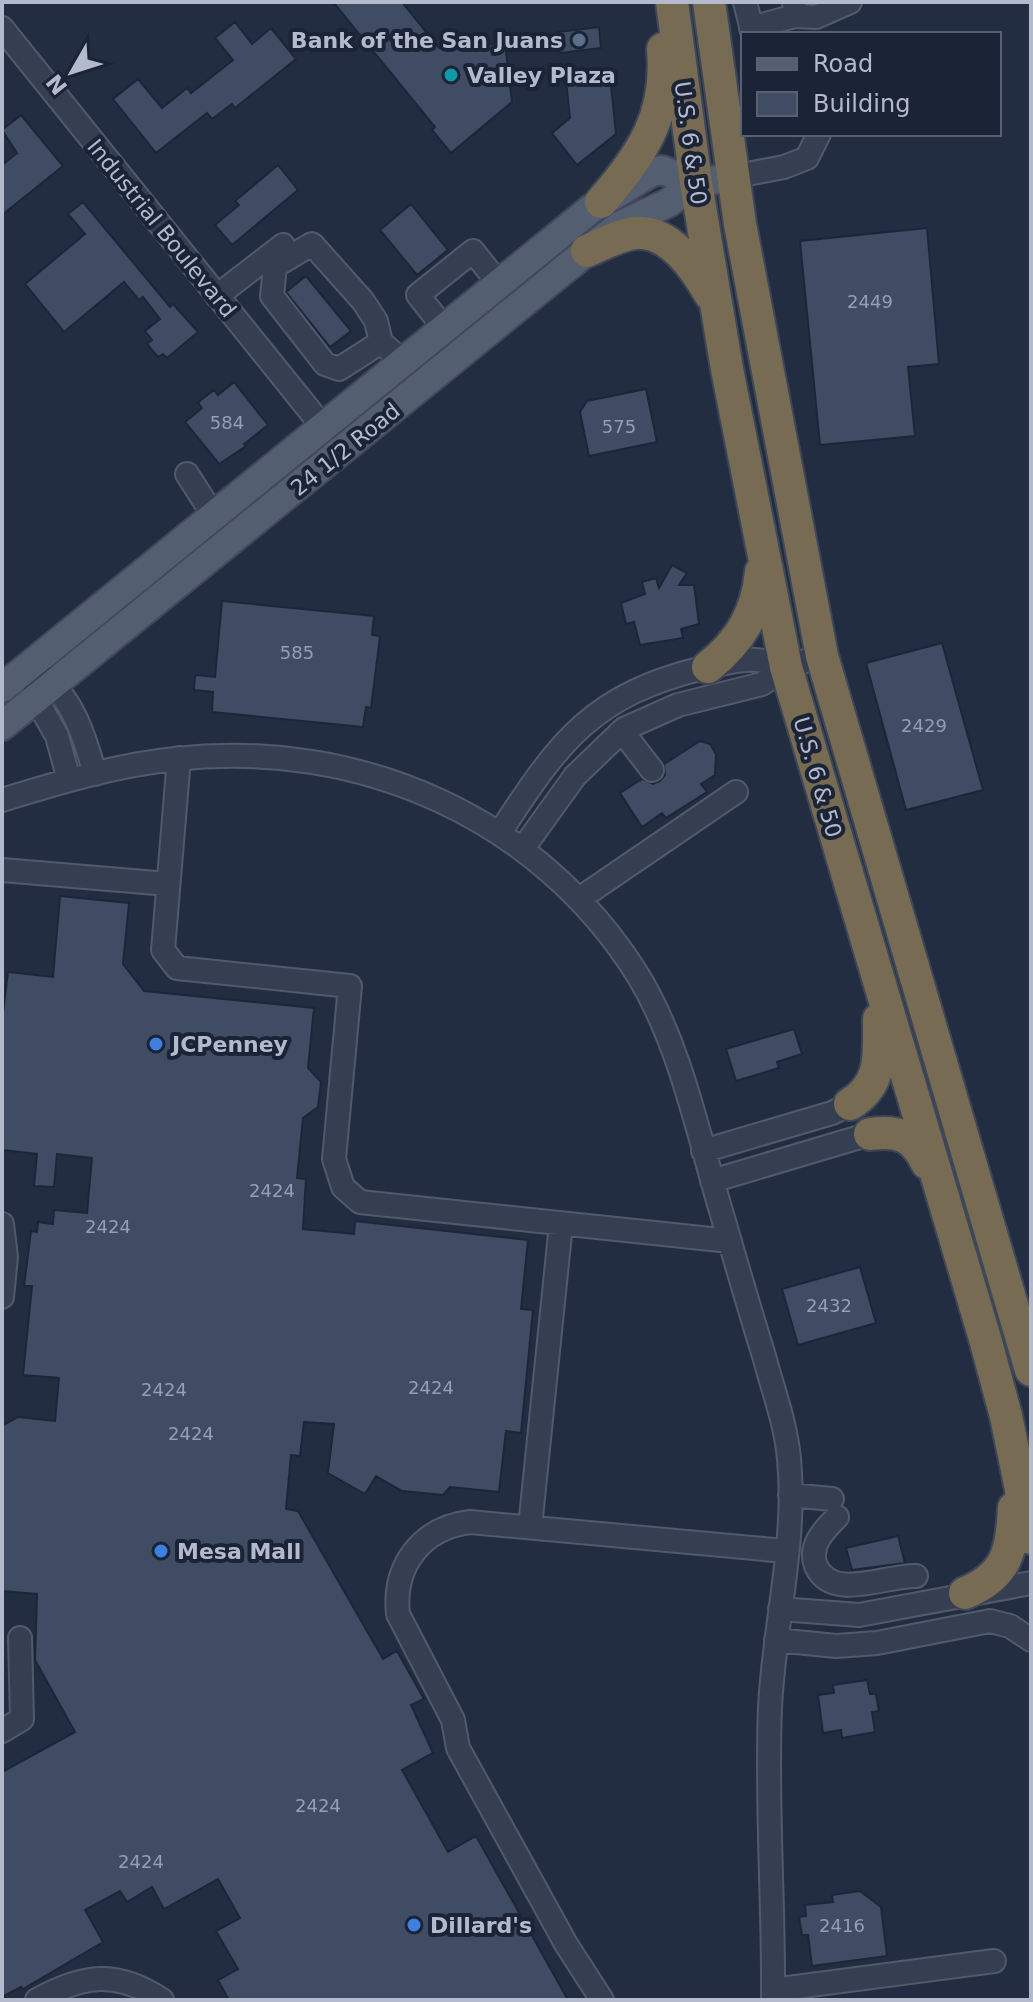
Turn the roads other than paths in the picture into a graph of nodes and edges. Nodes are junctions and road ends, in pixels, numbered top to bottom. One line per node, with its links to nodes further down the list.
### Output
1 (659, 2): 12 (highway)
2 (672, 2): 11 (highway, U.S. 6 & 50)
3 (709, 2): 10 (highway, U.S. 6 & 50)
4 (745, 2): 8 (street)
5 (843, 4): 6 (street)
6 (795, 9): 8 (street)
7 (2, 28): 16 (street, Industrial Boulevard)
8 (752, 31)
9 (818, 136): 10 (street)
10 (732, 177): 11 (main road, 24 1/2 Road); 27 (highway, U.S. 6 & 50)
11 (696, 183): 12 (main road, 24 1/2 Road); 14 (main road, 24 1/2 Road); 17 (highway, U.S. 6 & 50)
12 (601, 202): 15 (main road, 24 1/2 Road)
13 (312, 244): 16 (street); 19 (street); 19 (street)
14 (587, 251): 17 (highway); 22 (main road, 24 1/2 Road)
15 (499, 284): 18 (main road, 24 1/2 Road); 18 (street)
16 (217, 296): 21 (street, Industrial Boulevard)
17 (717, 307): 26 (highway, U.S. 6 & 50)
18 (444, 328): 20 (main road, 24 1/2 Road)
19 (381, 342): 20 (street)
20 (403, 362): 21 (main road, 24 1/2 Road); 22 (main road)
21 (323, 427): 24 (main road, 24 1/2 Road); 25 (main road)
22 (336, 456): 25 (main road, 24 1/2 Road)
23 (187, 474): 24 (street)
24 (214, 516): 28 (main road, 24 1/2 Road)
25 (248, 527): 32 (main road, 24 1/2 Road)
26 (760, 541): 29 (highway); 30 (highway, U.S. 6 & 50)
27 (822, 656): 30 (street); 57 (highway, U.S. 6 & 50)
28 (30, 666): 31 (main road, 24 1/2 Road); 32 (street)
29 (708, 667): 30 (street); 33 (street)
30 (786, 667): 35 (street); 47 (highway, U.S. 6 & 50)
31 (2, 688)
32 (45, 692): 34 (main road, 24 1/2 Road); 38 (street); 39 (street)
33 (621, 696): 35 (street); 42 (street)
34 (2, 726)
35 (629, 726): 37 (street); 43 (street)
36 (179, 758): 38 (street); 42 (street); 45 (street)
37 (652, 770)
38 (95, 774): 39 (street)
39 (69, 780): 41 (street)
40 (736, 792): 46 (street)
41 (2, 800)
42 (501, 831): 43 (street)
43 (524, 847): 46 (street)
44 (2, 870): 45 (street)
45 (168, 884): 54 (street)
46 (579, 899): 50 (street)
47 (879, 980): 48 (highway); 52 (highway, U.S. 6 & 50)
48 (850, 1104): 50 (street)
49 (870, 1134): 51 (street); 52 (highway)
50 (703, 1151): 51 (street)
51 (712, 1181): 55 (street)
52 (940, 1189): 59 (highway, U.S. 6 & 50)
53 (2, 1224): 56 (street)
54 (561, 1224): 55 (street); 60 (street)
55 (730, 1241): 58 (street)
56 (2, 1297)
57 (1031, 1370)
58 (790, 1495): 62 (street); 63 (street)
59 (1024, 1499): 61 (highway, U.S. 6 & 50); 65 (highway)
60 (530, 1527): 62 (street); 75 (street)
61 (1031, 1538)
62 (785, 1551): 66 (street)
63 (916, 1576)
64 (1031, 1583): 65 (street)
65 (965, 1593): 66 (street)
66 (780, 1609): 68 (street)
67 (20, 1638): 70 (street)
68 (776, 1640): 69 (street); 72 (street)
69 (1031, 1640)
70 (2, 1731)
71 (994, 1961): 72 (street)
72 (773, 1995)
73 (37, 2000): 74 (street)
74 (162, 2000)
75 (602, 2000)

